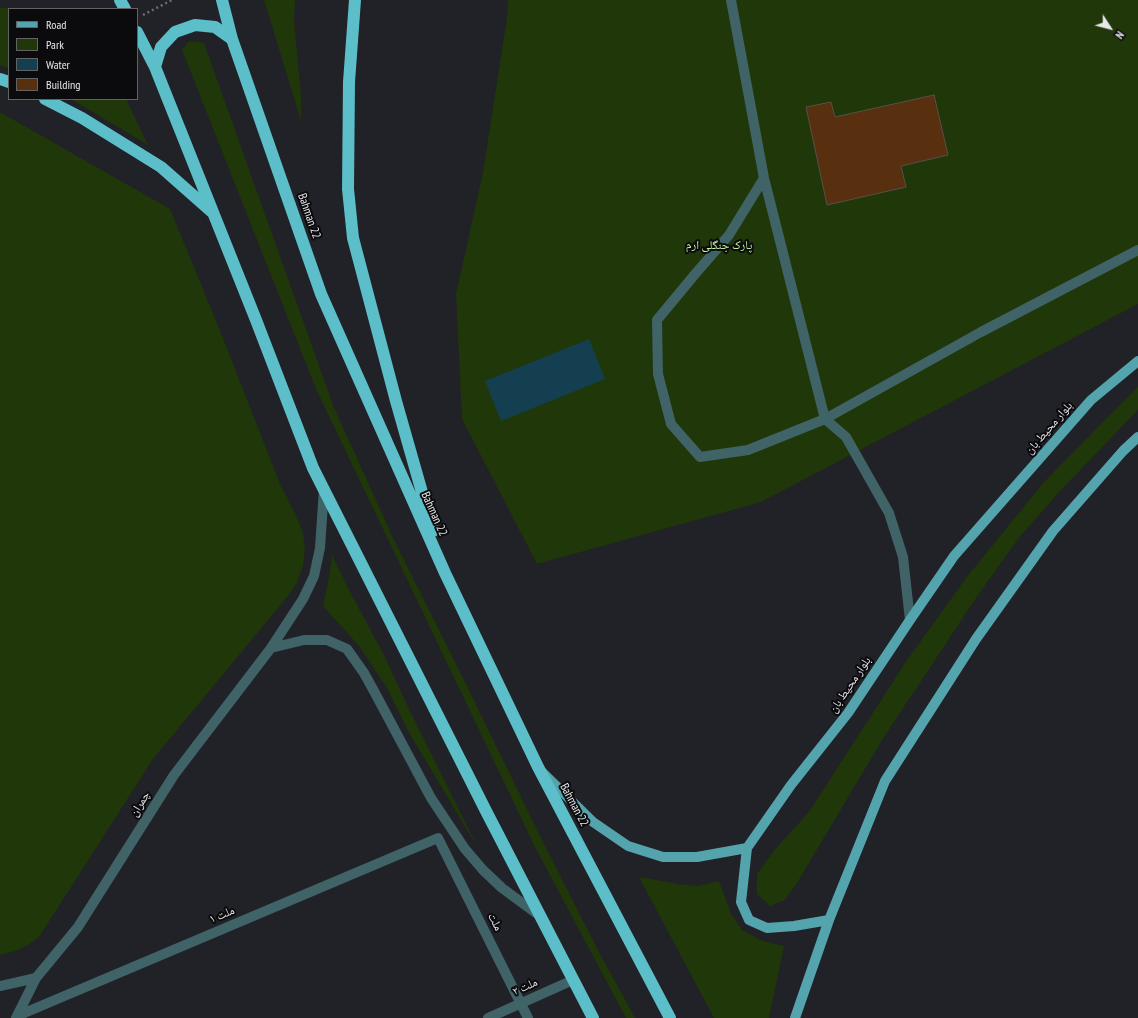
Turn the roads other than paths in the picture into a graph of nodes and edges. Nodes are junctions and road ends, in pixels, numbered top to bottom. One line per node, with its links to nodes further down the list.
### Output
1 (222, 0): 5 (highway, Bahman 22)
2 (355, 0): 15 (highway)
3 (731, 0): 8 (street)
4 (138, 34): 6 (highway)
5 (232, 39): 6 (highway); 15 (highway, Bahman 22)
6 (155, 67): 9 (highway)
7 (47, 100): 9 (highway)
8 (764, 178): 12 (street); 12 (street)
9 (215, 214): 14 (highway)
10 (1138, 250): 12 (street)
11 (1138, 361): 16 (main road, بلوار محیط بان)
12 (825, 419): 16 (street)
13 (1138, 437): 22 (main road)
14 (324, 489): 17 (street, چمران); 21 (highway)
15 (445, 572): 18 (highway, Bahman 22)
16 (910, 620): 20 (main road, بلوار محیط بان)
17 (271, 648): 21 (street); 23 (street, چمران)
18 (538, 767): 20 (main road); 31 (highway, Bahman 22)
19 (438, 838): 26 (street, ملت); 27 (street, ملت ۱)
20 (747, 848): 22 (main road)
21 (541, 916): 24 (highway)
22 (829, 920): 32 (main road)
23 (36, 978): 25 (street); 27 (street, چمران)
24 (573, 980): 26 (street, ملت ۲); 30 (highway)
25 (0, 986)
26 (521, 1003): 28 (street, ملت ۲); 29 (street, ملت)
27 (16, 1017)
28 (488, 1018)
29 (528, 1018)
30 (593, 1018)
31 (670, 1018)
32 (795, 1018)

